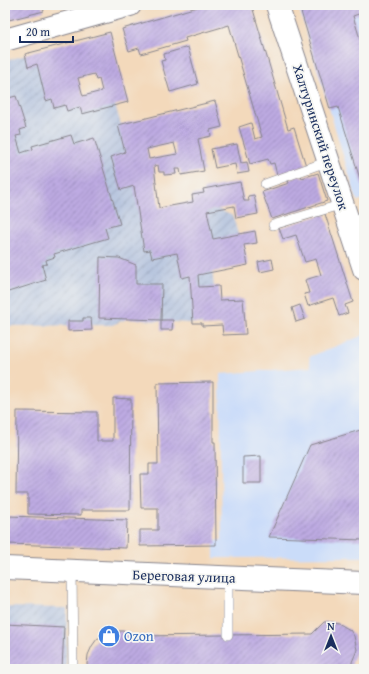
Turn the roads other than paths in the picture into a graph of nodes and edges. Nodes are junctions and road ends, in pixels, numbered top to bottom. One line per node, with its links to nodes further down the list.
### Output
1 (130, 5): 3 (street)
2 (277, 5): 4 (street, Халтуринский переулок)
3 (5, 40)
4 (329, 161): 5 (lane); 6 (street, Халтуринский переулок)
5 (265, 184)
6 (343, 204): 7 (lane); 8 (street, Халтуринский переулок)
7 (273, 225)
8 (360, 240): 9 (street, Халтуринский переулок)
9 (364, 269)
10 (5, 568): 11 (street, Береговая улица)
11 (72, 571): 12 (street, Береговая улица); 15 (lane)
12 (228, 577): 13 (street, Береговая улица); 14 (lane)
13 (364, 583)
14 (228, 635)
15 (73, 669)

